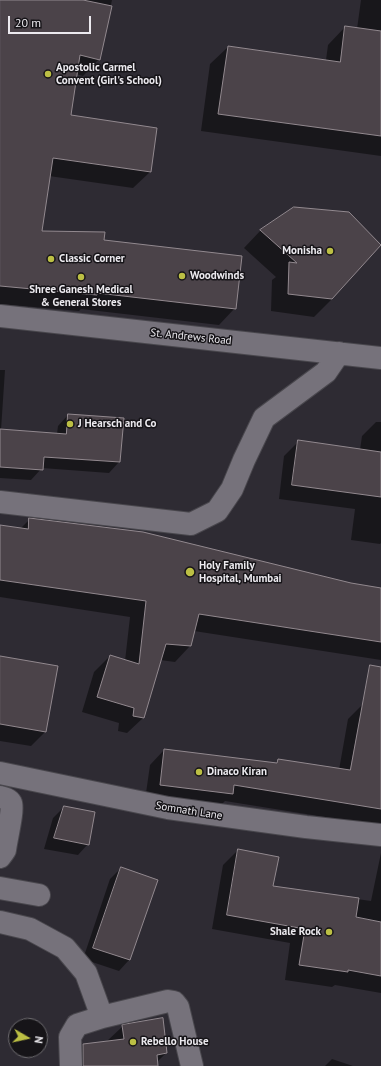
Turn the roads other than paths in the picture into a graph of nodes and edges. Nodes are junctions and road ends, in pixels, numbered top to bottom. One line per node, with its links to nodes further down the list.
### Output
1 (0, 316): 2 (street, St. Andrews Road)
2 (339, 353): 3 (street, St. Andrews Road); 4 (street)
3 (381, 358)
4 (0, 502)
5 (0, 773): 7 (street, Somnath Lane)
6 (0, 797): 8 (street)
7 (381, 835)
8 (0, 857)
9 (0, 888): 10 (street)
10 (39, 895)
11 (0, 922): 12 (street)
12 (102, 1017): 13 (street); 14 (street)
13 (71, 1066)
14 (192, 1066)

